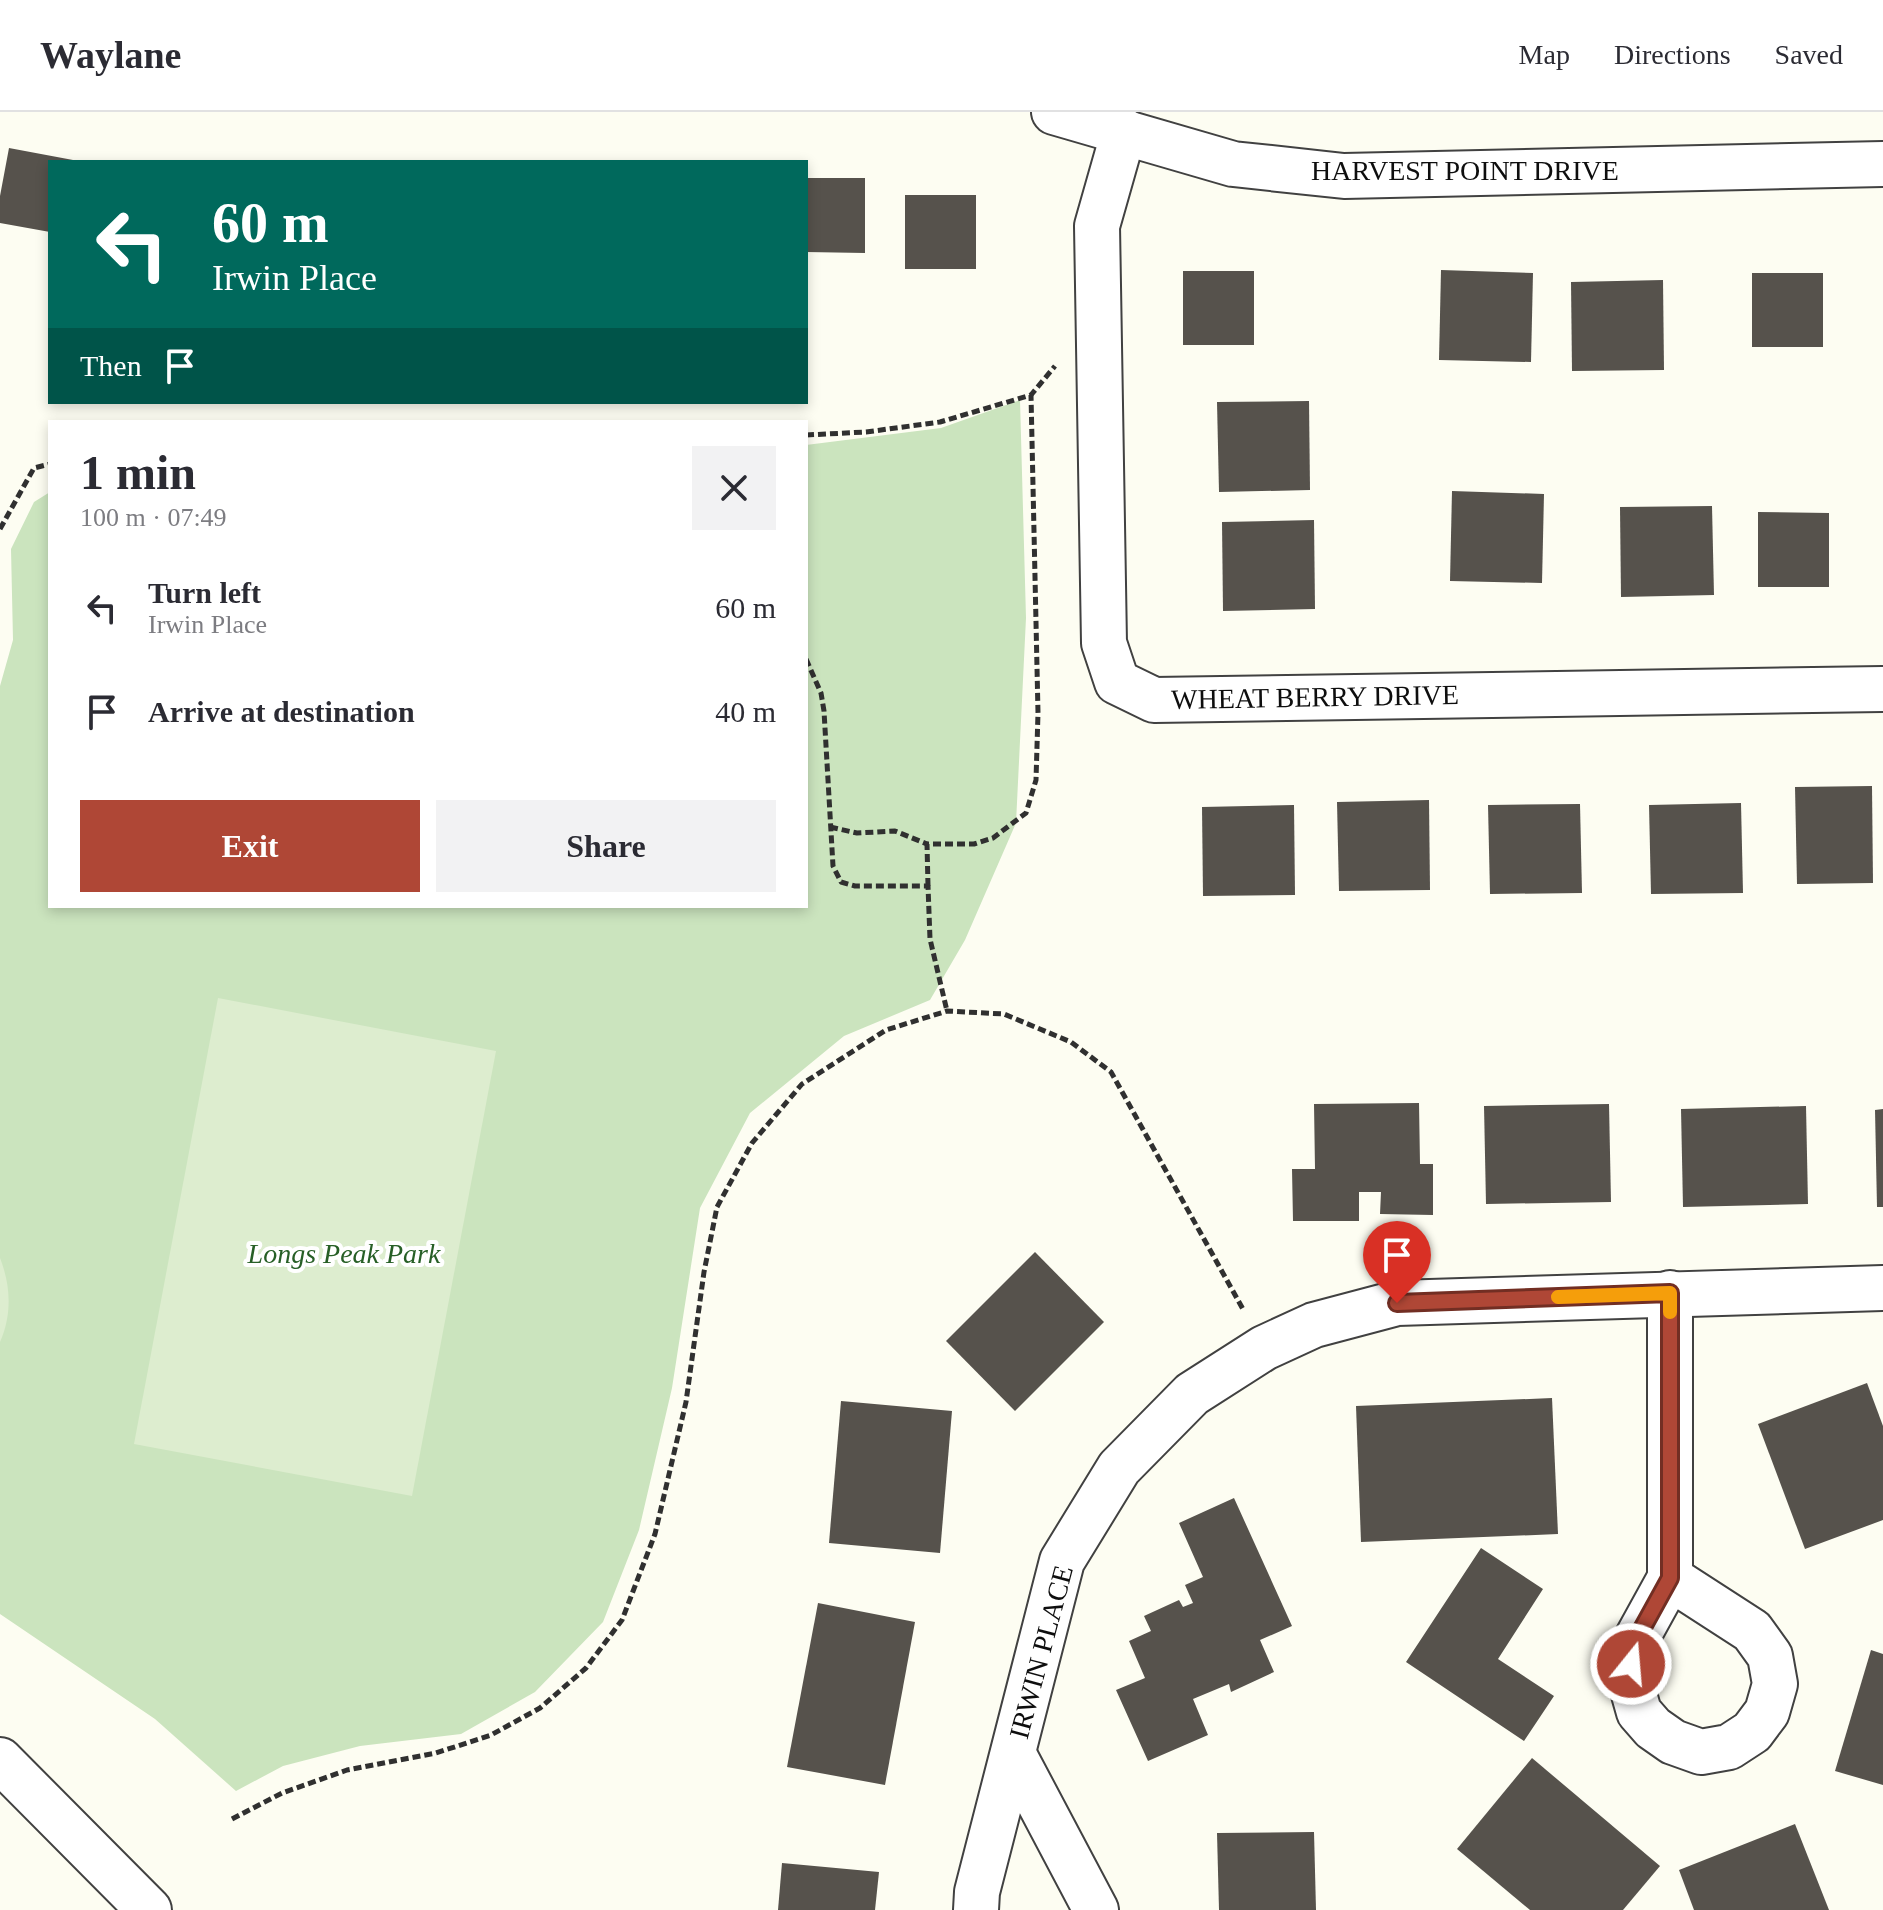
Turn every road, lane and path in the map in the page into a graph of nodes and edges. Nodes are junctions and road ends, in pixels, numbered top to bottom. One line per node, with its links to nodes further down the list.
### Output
1 (1054, 112): 2 (street, HARVEST POINT DRIVE)
2 (1124, 131): 3 (street, HARVEST POINT DRIVE); 10 (street, WHEAT BERRY DRIVE)
3 (1883, 164)
4 (1057, 365): 5 (path)
5 (1031, 395): 6 (path); 12 (path)
6 (808, 435)
7 (48, 464): 8 (path)
8 (0, 529)
9 (808, 664): 11 (path)
10 (1883, 689)
11 (830, 827): 12 (path); 13 (path)
12 (927, 844): 13 (path)
13 (928, 886): 14 (path)
14 (947, 1011): 17 (path); 21 (path)
15 (1883, 1288): 16 (street, IRWIN PLACE)
16 (1670, 1293): 17 (street, IRWIN PLACE); 18 (street)
17 (1264, 1348): 19 (street, IRWIN PLACE)
18 (1670, 1578)
19 (1014, 1755): 23 (street, IRWIN PLACE); 24 (street, IRWIN PLACE)
20 (0, 1760): 22 (street)
21 (232, 1819)
22 (149, 1910)
23 (976, 1910)
24 (1096, 1910)

